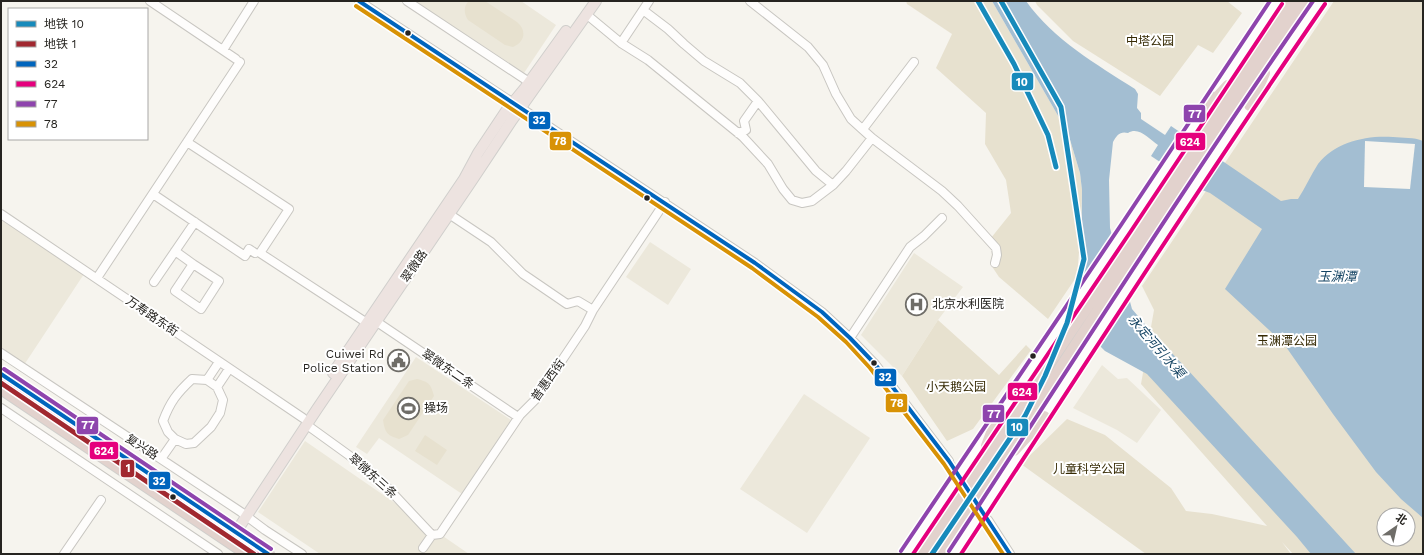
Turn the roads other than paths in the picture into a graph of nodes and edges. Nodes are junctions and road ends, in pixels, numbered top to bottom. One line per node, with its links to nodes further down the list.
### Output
1 (150, 1): 18 (street)
2 (254, 1): 18 (street)
3 (359, 1): 23 (street)
4 (407, 1): 21 (street)
5 (588, 1): 21 (main road, 翠微路)
6 (596, 1): 15 (main road, 翠微路)
7 (649, 1): 14 (street)
8 (750, 1): 26 (street)
9 (757, 1): 26 (street)
10 (1277, 1): 25 (street)
11 (1293, 1): 19 (highway)
12 (1306, 1): 17 (highway)
13 (1320, 1): 24 (street)
14 (643, 10): 16 (street); 22 (street)
15 (586, 14): 16 (street); 23 (main road, 翠微路)
16 (621, 43): 28 (street)
17 (1277, 45): 24 (highway); 31 (highway)
18 (223, 50): 30 (street)
19 (1257, 54): 25 (highway); 31 (highway)
20 (914, 62): 27 (street)
21 (529, 82): 23 (main road, 翠微路)
22 (758, 101): 28 (street); 33 (street)
23 (517, 105): 35 (street); 37 (main road, 翠微路); 47 (main road, 翠微路)
24 (1250, 105): 31 (street)
25 (1200, 117): 31 (street)
26 (857, 123): 27 (street)
27 (863, 129): 29 (street)
28 (738, 133): 33 (street)
29 (872, 138): 33 (street); 42 (street)
30 (187, 142): 34 (street); 47 (street, 翠微东二条)
31 (1201, 147): 32 (highway); 32 (street)
32 (1180, 179): 58 (street); 59 (street); 64 (highway); 65 (highway)
33 (833, 185)
34 (153, 194): 39 (street); 44 (street)
35 (664, 202): 46 (street, 普惠西街); 48 (street)
36 (1, 214): 44 (street, 万寿路东街)
37 (449, 214): 46 (street); 47 (main road, 翠微路)
38 (942, 218): 48 (street)
39 (195, 222): 40 (street); 41 (street)
40 (175, 251): 43 (street); 45 (street)
41 (255, 253)
42 (995, 262)
43 (194, 264): 43 (street)
44 (97, 278): 50 (street, 万寿路东街)
45 (154, 282)
46 (593, 310): 57 (street, 普惠西街)
47 (372, 322): 57 (street, 翠微东二条); 60 (main road, 翠微路)
48 (850, 338): 63 (street)
49 (1, 353): 62 (street, 复兴路)
50 (220, 362): 51 (street, 万寿路东街); 53 (street)
51 (229, 369): 54 (street); 60 (street, 万寿路东街)
52 (1, 374): 69 (highway, 复兴路)
53 (207, 380): 54 (street); 61 (street)
54 (217, 387): 61 (street)
55 (1, 388): 69 (highway, 复兴路)
56 (1, 408): 73 (street)
57 (518, 417): 70 (street, 普惠西街)
58 (998, 417): 64 (highway); 77 (street)
59 (1044, 417): 65 (highway); 80 (street)
60 (305, 422): 67 (main road, 翠微路); 70 (street, 翠微东三条)
61 (175, 439): 62 (street)
62 (161, 459): 67 (street, 复兴路)
63 (949, 461)
64 (979, 466): 78 (highway)
65 (990, 476): 79 (highway)
66 (101, 500): 72 (street)
67 (244, 514): 69 (main road, 翠微路); 76 (street, 复兴路)
68 (988, 520): 81 (street)
69 (231, 533): 73 (street, 翠微路); 74 (highway, 复兴路); 75 (highway, 复兴路)
70 (432, 535): 71 (street, 普惠西街)
71 (423, 548)
72 (64, 554)
73 (217, 554)
74 (248, 554)
75 (268, 554)
76 (302, 554)
77 (906, 554)
78 (920, 554)
79 (936, 554)
80 (954, 554)
81 (1010, 554)

